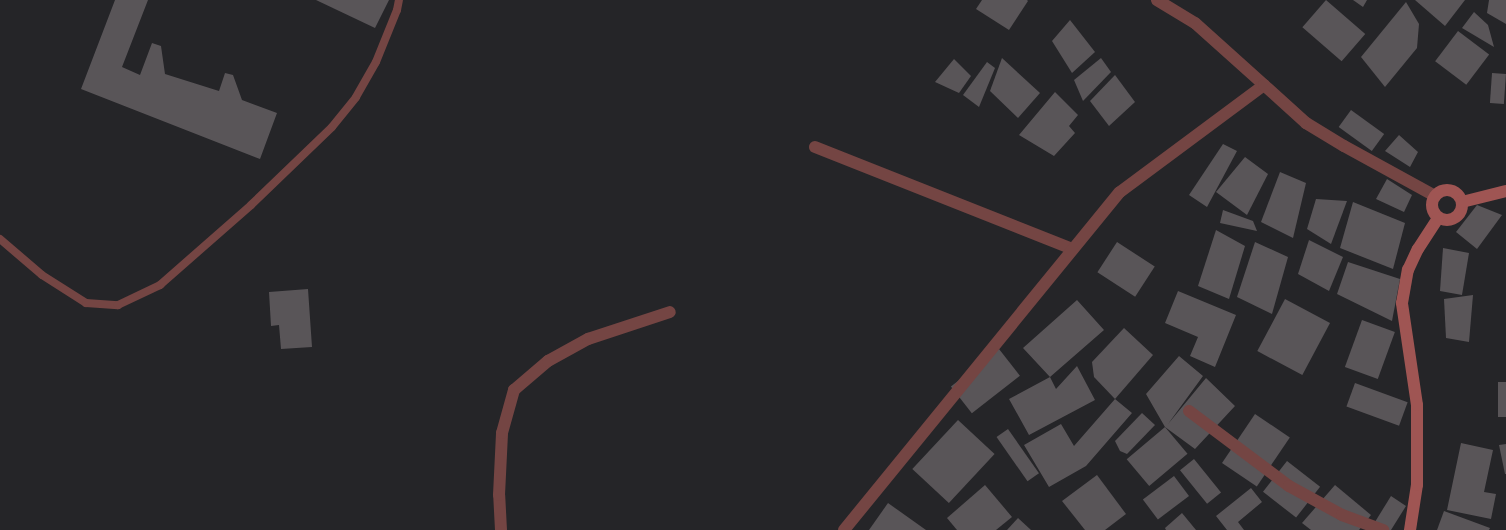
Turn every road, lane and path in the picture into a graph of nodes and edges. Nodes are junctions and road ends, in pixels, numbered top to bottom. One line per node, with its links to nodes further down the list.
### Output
1 (399, 0): 9 (lane)
2 (1156, 0): 3 (street)
3 (1264, 86): 6 (street); 10 (street)
4 (815, 147): 10 (street)
5 (1506, 191): 7 (street)
6 (1435, 196): 7 (street); 8 (street)
7 (1462, 202): 8 (street)
8 (1438, 218): 16 (street)
9 (0, 239)
10 (1072, 249): 14 (street)
11 (670, 312): 13 (street)
12 (1189, 411): 15 (street)
13 (501, 530)
14 (844, 530)
15 (1383, 530)
16 (1410, 530)

